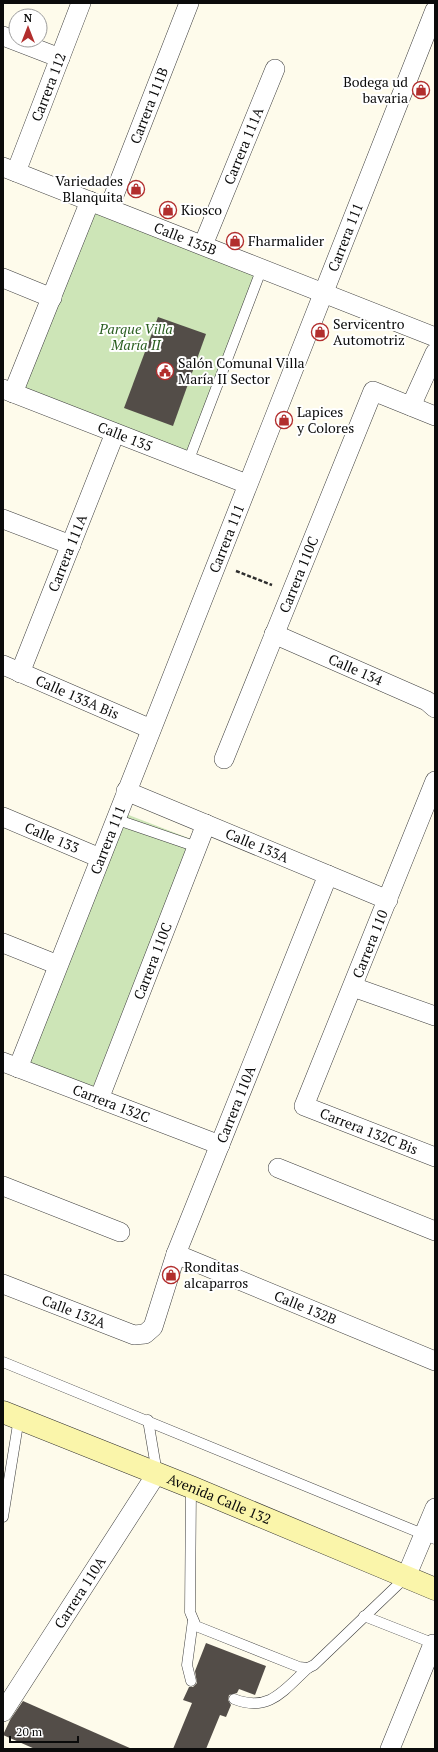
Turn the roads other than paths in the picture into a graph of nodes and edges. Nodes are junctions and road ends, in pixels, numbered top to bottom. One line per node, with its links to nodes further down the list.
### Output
1 (81, 3): 7 (street, Carrera 112)
2 (189, 3): 11 (street, Carrera 111B)
3 (428, 3): 4 (street)
4 (435, 6)
5 (435, 10): 15 (street, Carrera 111)
6 (3, 36): 7 (street)
7 (60, 58): 9 (street, Carrera 112)
8 (275, 69): 12 (street, Carrera 111A)
9 (9, 169): 10 (street, Calle 135B)
10 (90, 201): 11 (street, Calle 135B); 16 (street)
11 (109, 208): 12 (street, Calle 135B)
12 (203, 245): 13 (street, Calle 135B)
13 (262, 268): 15 (street, Calle 135B); 23 (lane)
14 (3, 278): 16 (street)
15 (322, 292): 17 (street, Calle 135B); 24 (street, Carrera 111)
16 (52, 298): 19 (street)
17 (435, 337)
18 (435, 353): 20 (street)
19 (8, 391): 22 (street, Calle 135)
20 (411, 406): 21 (street); 27 (street, Carrera 110C)
21 (435, 416)
22 (115, 433): 23 (street, Calle 135); 26 (street, Carrera 111A)
23 (188, 462): 24 (street, Calle 135)
24 (247, 484): 31 (street, Carrera 111)
25 (3, 519): 26 (street)
26 (71, 545): 29 (street, Carrera 111A)
27 (274, 634): 30 (street, Calle 134); 32 (street, Carrera 110C)
28 (3, 666): 29 (street, Calle 133A Bis)
29 (20, 673): 31 (street, Calle 133A Bis)
30 (435, 708)
31 (151, 729): 34 (street, Carrera 111)
32 (224, 758)
33 (435, 781): 41 (street, Carrera 110)
34 (126, 791): 36 (street, Carrera 111); 37 (street, Calle 133A)
35 (3, 817): 39 (street, Calle 133)
36 (115, 819): 38 (lane); 39 (street, Carrera 111)
37 (206, 824): 38 (street, Carrera 110C); 40 (street, Calle 133A)
38 (197, 847): 47 (street, Carrera 110C)
39 (100, 858): 43 (street, Carrera 111)
40 (328, 875): 41 (street, Calle 133A); 49 (street, Carrera 110A)
41 (388, 900): 44 (street, Carrera 110)
42 (3, 943): 43 (street)
43 (58, 965): 46 (street, Carrera 111)
44 (353, 987): 45 (street); 48 (street, Carrera 110)
45 (435, 1016)
46 (10, 1065): 47 (street, Carrera 132C)
47 (99, 1099): 49 (street, Carrera 132C)
48 (304, 1106): 50 (street, Carrera 132C Bis)
49 (220, 1145): 55 (street, Carrera 110A)
50 (435, 1157)
51 (278, 1168): 53 (street)
52 (3, 1186): 54 (street)
53 (435, 1231)
54 (120, 1232)
55 (176, 1254): 57 (street, Carrera 110A); 58 (street, Calle 132B)
56 (3, 1284): 57 (street, Calle 132A)
57 (145, 1334)
58 (435, 1361)
59 (3, 1362): 61 (lane)
60 (11, 1415): 62 (main road, Avenida Calle 132); 65 (lane)
61 (148, 1420): 62 (lane); 66 (lane)
62 (157, 1473): 63 (main road, Avenida Calle 132); 75 (street, Carrera 110A)
63 (191, 1487): 67 (main road, Avenida Calle 132); 70 (lane)
64 (435, 1508): 66 (street)
65 (3, 1517)
66 (429, 1536): 67 (street)
67 (406, 1577): 68 (main road, Avenida Calle 132); 69 (lane)
68 (435, 1589)
69 (364, 1616): 71 (lane); 72 (lane)
70 (193, 1620): 72 (lane); 73 (lane)
71 (434, 1644): 76 (street)
72 (308, 1668): 74 (lane)
73 (191, 1681)
74 (234, 1699)
75 (3, 1712)
76 (390, 1749)

